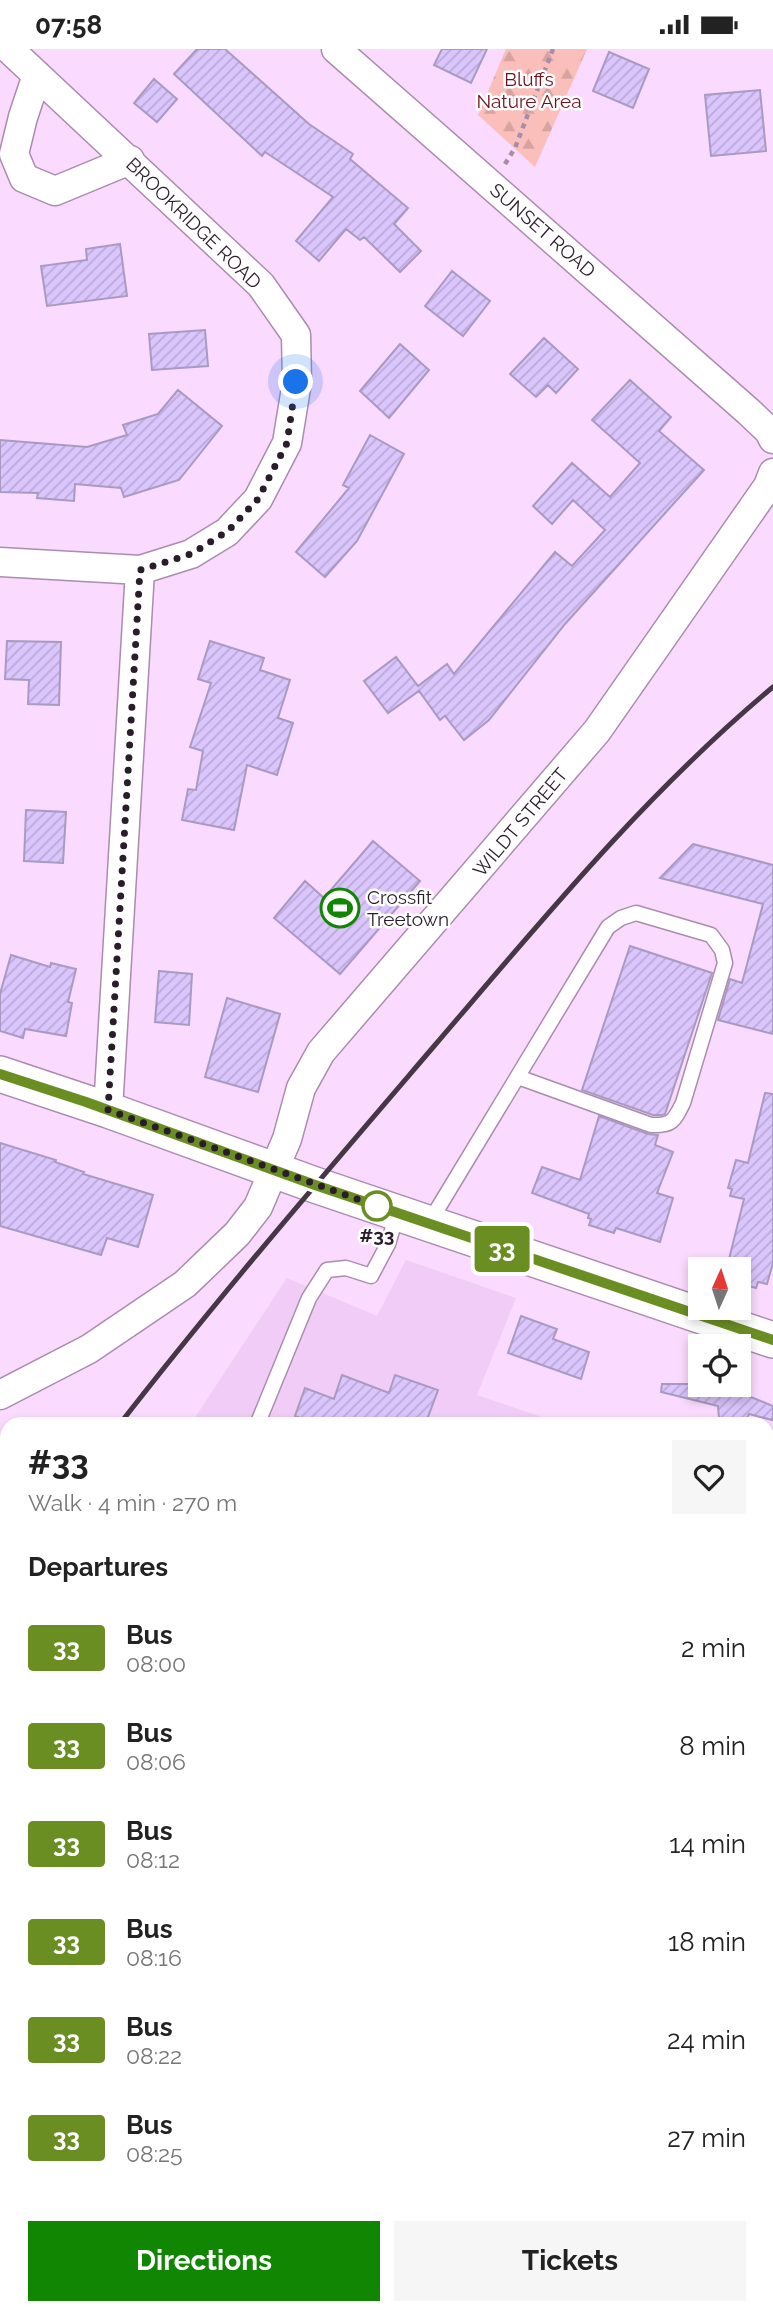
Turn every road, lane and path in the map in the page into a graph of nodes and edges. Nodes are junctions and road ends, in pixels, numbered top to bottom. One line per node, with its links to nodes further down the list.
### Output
1 (9, 49): 4 (street, BROOKRIDGE ROAD)
2 (336, 49): 6 (street, SUNSET ROAD)
3 (553, 49): 6 (path)
4 (37, 75): 5 (street, BROOKRIDGE ROAD); 5 (street)
5 (130, 160): 10 (street, BROOKRIDGE ROAD)
6 (492, 186): 7 (street, SUNSET ROAD)
7 (773, 439)
8 (773, 473): 14 (street, WILDT STREET)
9 (0, 562): 10 (street)
10 (140, 570): 13 (street)
11 (0, 1074): 13 (street)
12 (518, 1077): 12 (lane); 15 (lane)
13 (108, 1110): 14 (street)
14 (275, 1170): 15 (street); 17 (street, WILDT STREET)
15 (413, 1218): 16 (street); 18 (lane)
16 (773, 1340)
17 (0, 1395)
18 (260, 1417)

